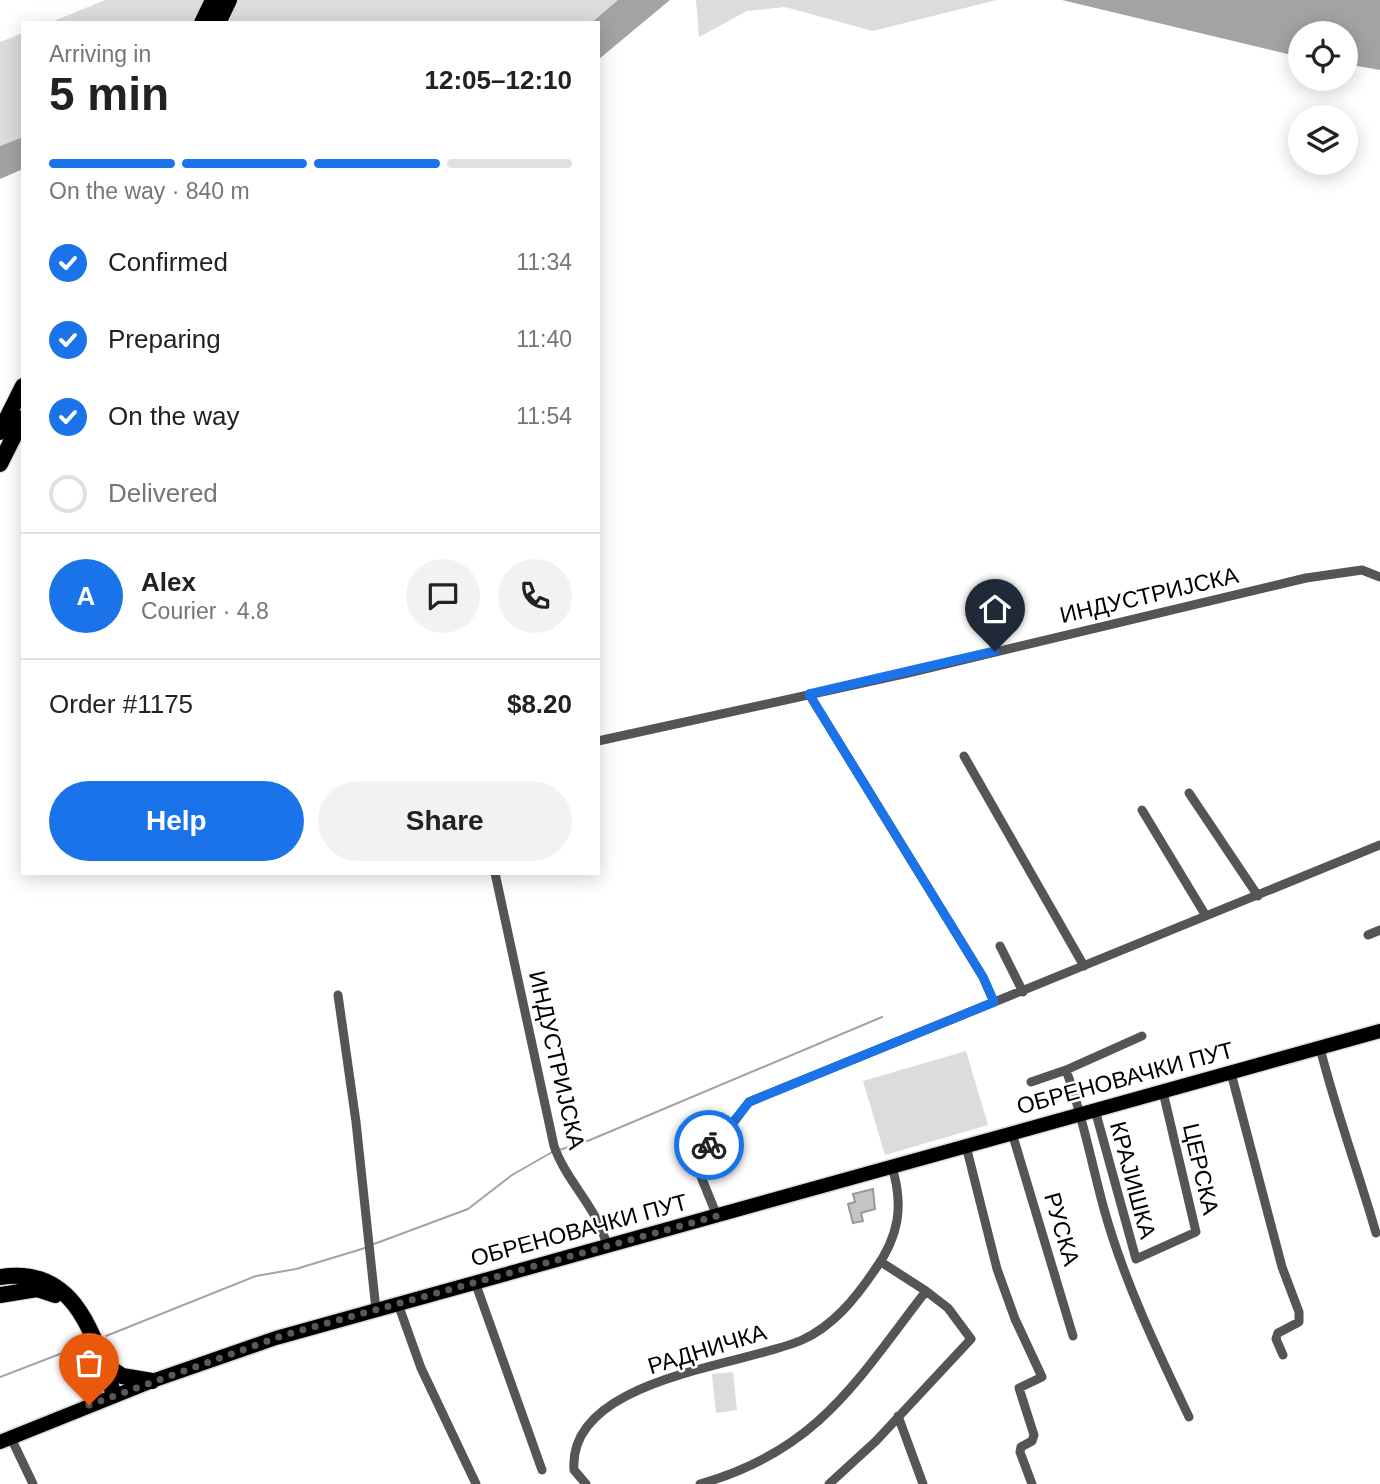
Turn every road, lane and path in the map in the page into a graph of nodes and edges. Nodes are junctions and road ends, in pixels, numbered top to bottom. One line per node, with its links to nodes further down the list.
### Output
1 (213, 0): 3 (highway)
2 (229, 0): 4 (highway)
3 (203, 21)
4 (219, 21)
5 (21, 390): 7 (highway)
6 (21, 422): 8 (highway)
7 (0, 432)
8 (0, 464)
9 (1380, 577): 10 (street, ИНДУСТРИЈСКА)
10 (809, 694): 11 (street, ИНДУСТРИЈСКА); 25 (street)
11 (600, 741)
12 (964, 756): 22 (street)
13 (1189, 793): 17 (street)
14 (1142, 810): 18 (street)
15 (1380, 845): 17 (street)
16 (495, 875): 39 (street, ИНДУСТРИЈСКА)
17 (1258, 897): 18 (street)
18 (1206, 916): 22 (street)
19 (1380, 930): 20 (street)
20 (1368, 935)
21 (1000, 946): 23 (street)
22 (1084, 966): 23 (street)
23 (1023, 992): 25 (street)
24 (338, 995): 47 (street)
25 (994, 1002): 37 (street)
26 (1380, 1031): 28 (main road, ОБРЕНОВАЧКИ ПУТ)
27 (1142, 1036): 29 (street)
28 (1320, 1048): 30 (main road, ОБРЕНОВАЧКИ ПУТ); 38 (street)
29 (1066, 1070): 31 (street); 33 (street)
30 (1231, 1073): 32 (main road, ОБРЕНОВАЧКИ ПУТ); 49 (street)
31 (1031, 1082)
32 (1163, 1091): 33 (main road, ОБРЕНОВАЧКИ ПУТ); 40 (street, ЦЕРСКА)
33 (1088, 1112): 34 (main road, ОБРЕНОВАЧКИ ПУТ); 40 (street, КРАЈИШКА); 54 (street)
34 (1012, 1133): 35 (main road, ОБРЕНОВАЧКИ ПУТ); 48 (street, РУСКА)
35 (966, 1146): 36 (main road, ОБРЕНОВАЧКИ ПУТ); 63 (street)
36 (892, 1167): 37 (main road, ОБРЕНОВАЧКИ ПУТ); 41 (street, РАДНИЧКА)
37 (717, 1216): 39 (main road, ОБРЕНОВАЧКИ ПУТ)
38 (1376, 1233)
39 (607, 1246): 43 (main road, ОБРЕНОВАЧКИ ПУТ)
40 (1136, 1259)
41 (881, 1262): 44 (street); 59 (street, РАДНИЧКА)
42 (0, 1277): 50 (highway)
43 (475, 1282): 46 (main road, ОБРЕНОВАЧКИ ПУТ); 56 (street)
44 (926, 1292): 53 (street); 60 (street)
45 (0, 1295): 52 (highway)
46 (398, 1304): 47 (main road, ОБРЕНОВАЧКИ ПУТ); 58 (street)
47 (376, 1310): 51 (main road, ОБРЕНОВАЧКИ ПУТ)
48 (1073, 1336)
49 (1283, 1354)
50 (104, 1364): 51 (highway); 52 (highway)
51 (152, 1381): 52 (main road, ОБРЕНОВАЧКИ ПУТ)
52 (109, 1397): 55 (main road, ОБРЕНОВАЧКИ ПУТ)
53 (898, 1416): 61 (street); 62 (street)
54 (1189, 1417)
55 (5, 1440): 57 (street)
56 (542, 1470)
57 (33, 1484)
58 (476, 1484)
59 (586, 1484)
60 (700, 1484)
61 (829, 1484)
62 (923, 1484)
63 (1032, 1484)

